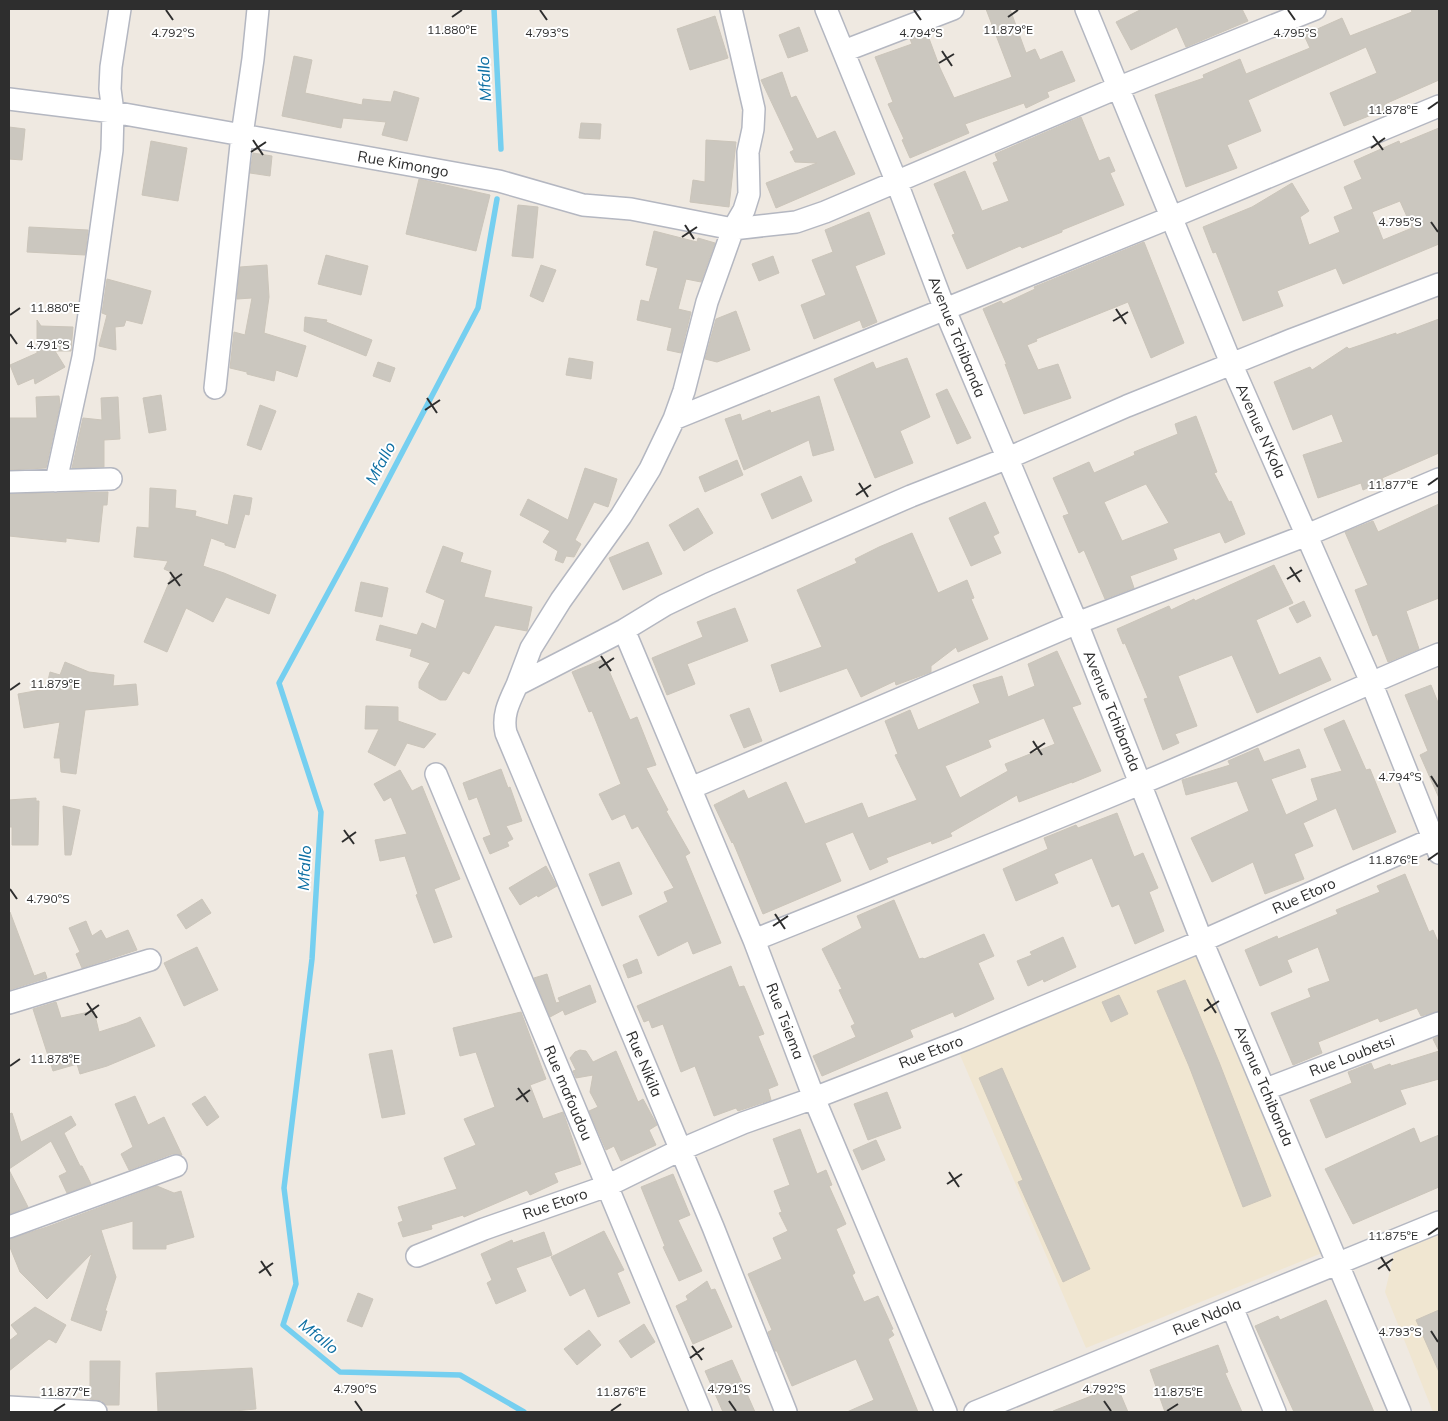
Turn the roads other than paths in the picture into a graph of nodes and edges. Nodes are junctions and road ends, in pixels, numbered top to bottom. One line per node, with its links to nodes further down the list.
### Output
1 (120, 9): 12 (street)
2 (258, 9): 13 (street)
3 (730, 9): 16 (street)
4 (826, 9): 8 (street, Avenue Tchibanda)
5 (953, 9): 8 (street)
6 (1086, 9): 9 (street, Avenue N'Kola)
7 (1314, 9): 9 (street, Rue Kimongo)
8 (844, 51): 14 (street, Avenue Tchibanda)
9 (1117, 88): 14 (street, Rue Kimongo); 15 (street, Avenue N'Kola)
10 (9, 99): 12 (street, Rue Kimongo)
11 (1439, 106): 15 (street)
12 (113, 112): 13 (street, Rue Kimongo); 25 (street)
13 (242, 135): 16 (street, Rue Kimongo); 20 (street)
14 (897, 183): 16 (street, Rue Kimongo); 18 (street, Avenue Tchibanda)
15 (1172, 218): 18 (street); 19 (street, Avenue N'Kola)
16 (733, 229): 21 (street)
17 (1439, 284): 19 (street)
18 (945, 310): 21 (street); 22 (street, Avenue Tchibanda)
19 (1231, 363): 22 (street); 27 (street, Avenue N'Kola)
20 (215, 388)
21 (674, 419): 32 (street)
22 (1008, 458): 28 (street, Avenue Tchibanda); 29 (street)
23 (111, 479): 25 (street)
24 (1439, 479): 27 (street)
25 (56, 480): 26 (street)
26 (9, 482)
27 (1307, 535): 28 (street); 31 (street, Avenue N'Kola)
28 (1077, 624): 34 (street, Avenue Tchibanda); 35 (street)
29 (624, 630): 32 (street); 35 (street, Rue Tsiema)
30 (1439, 654): 31 (street)
31 (1370, 682): 34 (street); 36 (street, Avenue N'Kola)
32 (517, 685): 44 (street, Rue Nikila)
33 (436, 774): 46 (street, Rue mafoudou)
34 (1140, 784): 37 (street); 38 (street, Avenue Tchibanda)
35 (691, 788): 37 (street, Rue Tsiema)
36 (1437, 842): 38 (street, Rue Etoro)
37 (754, 940): 43 (street, Rue Tsiema)
38 (1202, 941): 42 (street, Avenue Tchibanda); 43 (street, Rue Etoro)
39 (150, 960): 40 (street)
40 (9, 1003)
41 (1439, 1023): 42 (street, Rue Loubetsi)
42 (1266, 1090): 50 (street, Avenue Tchibanda)
43 (814, 1098): 44 (street, Rue Etoro); 57 (street, Rue Tsiema)
44 (680, 1150): 46 (street, Rue Etoro); 56 (street, Rue Nikila)
45 (176, 1166): 48 (street)
46 (607, 1186): 49 (street, Rue Etoro); 55 (street, Rue mafoudou)
47 (1439, 1222): 50 (street, Rue Ndola)
48 (9, 1227)
49 (417, 1256)
50 (1336, 1264): 51 (street, Rue Ndola); 60 (street, Avenue Tchibanda)
51 (1232, 1307): 52 (street, Rue Ndola); 59 (street)
52 (1022, 1404): 58 (street, Rue Ndola)
53 (9, 1407): 54 (street)
54 (96, 1412)
55 (701, 1412)
56 (786, 1412)
57 (946, 1412)
58 (975, 1412)
59 (1275, 1412)
60 (1400, 1412)

